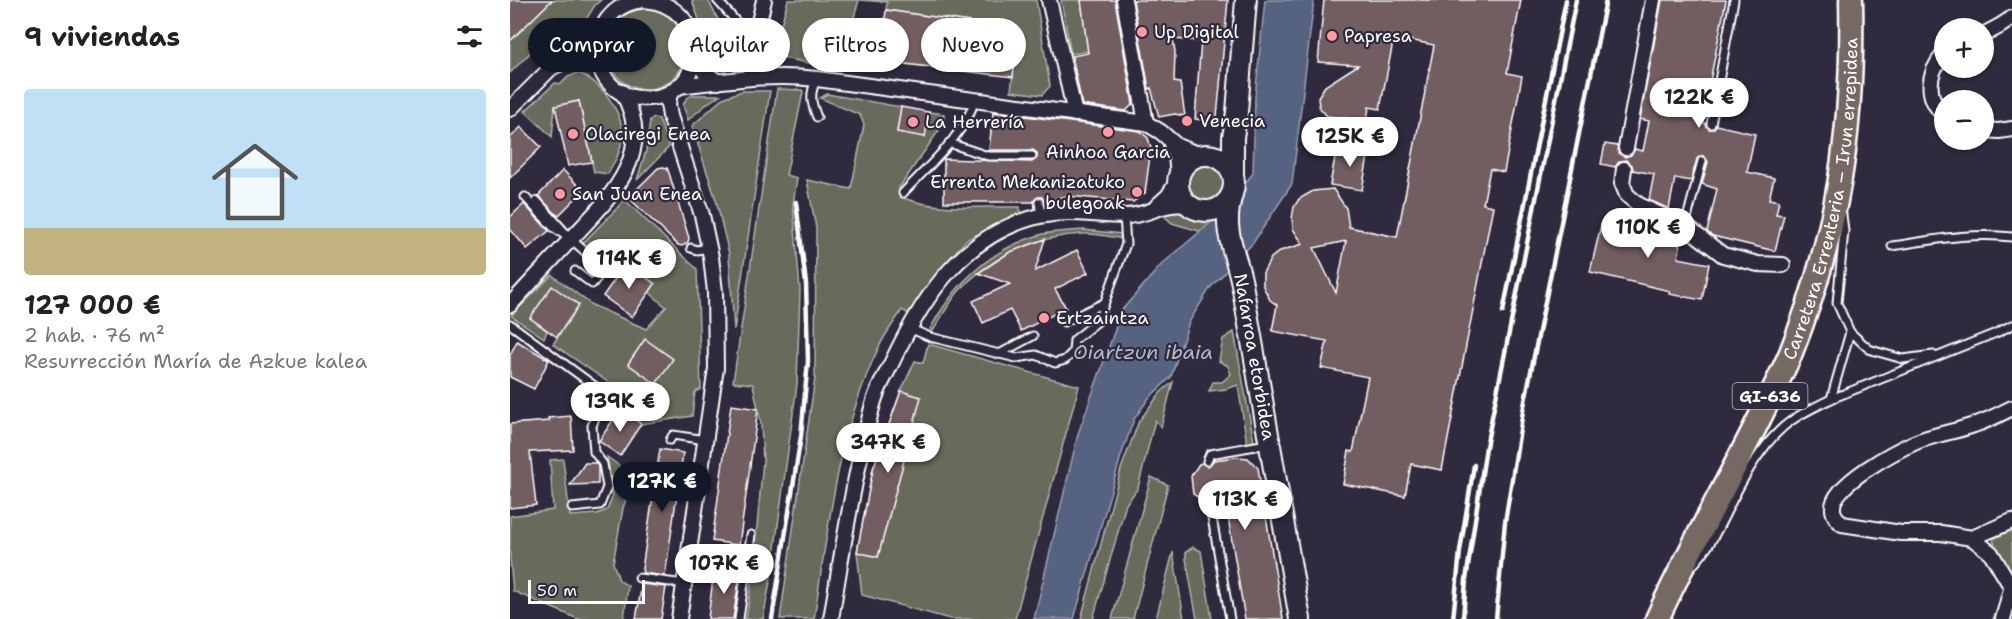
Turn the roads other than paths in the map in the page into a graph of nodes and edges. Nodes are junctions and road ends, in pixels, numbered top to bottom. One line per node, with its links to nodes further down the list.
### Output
1 (645, 0): 2 (street); 11 (street)
2 (654, 0): 12 (street)
3 (717, 0): 13 (lane)
4 (764, 0): 14 (street)
5 (1049, 0): 32 (street)
6 (1124, 0): 35 (street)
7 (1246, 0): 36 (main road)
8 (1653, 0): 42 (street)
9 (1734, 0): 37 (lane)
10 (1851, 0): 49 (main road, Carretera Errenteria – Irun errepidea / GI-636)
11 (608, 18)
12 (683, 18)
13 (733, 18)
14 (759, 18)
15 (2012, 18): 16 (street)
16 (1994, 29)
17 (547, 72): 31 (street)
18 (603, 72): 27 (street)
19 (688, 72): 26 (street)
20 (705, 72): 25 (street)
21 (751, 72): 23 (street)
22 (1934, 72): 30 (street)
23 (751, 77): 24 (street); 25 (street)
24 (817, 79): 29 (street); 33 (lane)
25 (718, 81): 26 (street)
26 (674, 89): 28 (street); 63 (street)
27 (622, 92): 28 (street); 34 (street)
28 (648, 99): 34 (street)
29 (975, 100): 32 (street); 41 (lane)
30 (1934, 103)
31 (510, 109)
32 (1075, 114): 35 (street)
33 (817, 117)
34 (635, 123): 60 (street)
35 (1146, 123): 40 (street)
36 (1235, 124): 43 (main road); 47 (main road)
37 (1711, 124)
38 (2012, 129): 39 (street)
39 (1994, 130)
40 (1170, 141): 43 (street); 48 (street)
41 (949, 142): 44 (lane); 50 (lane)
42 (1626, 148)
43 (1206, 155): 47 (main road); 48 (main road)
44 (1032, 156)
45 (1702, 161): 57 (lane)
46 (1624, 169): 57 (street)
47 (1233, 174): 51 (main road)
48 (1178, 178): 54 (street); 55 (main road)
49 (1840, 189): 72 (lane); 92 (main road, Carretera Errenteria – Irun errepidea / GI-636)
50 (903, 193)
51 (1232, 194): 55 (main road); 59 (main road, Nafarroa etorbidea)
52 (525, 196): 60 (lane)
53 (537, 201): 60 (lane)
54 (1155, 207): 55 (street); 56 (street)
55 (1195, 208): 59 (main road, Nafarroa etorbidea)
56 (1125, 216): 66 (lane); 71 (street)
57 (1685, 226): 64 (street)
58 (2012, 237): 61 (lane)
59 (1229, 238): 80 (main road, Nafarroa etorbidea)
60 (571, 239): 65 (lane); 67 (street)
61 (1892, 246)
62 (691, 248): 63 (lane)
63 (709, 248): 79 (street)
64 (1783, 265)
65 (575, 271)
66 (1104, 303): 68 (lane); 75 (lane)
67 (510, 305)
68 (1064, 322)
69 (510, 324): 83 (lane)
70 (2012, 325): 74 (lane)
71 (909, 328): 75 (lane); 95 (street)
72 (1850, 332): 74 (lane); 76 (lane)
73 (1033, 336): 75 (lane)
74 (1947, 353): 76 (lane)
75 (999, 354)
76 (1831, 399): 92 (lane)
77 (2012, 408): 86 (street)
78 (670, 440): 79 (lane)
79 (705, 440): 87 (street)
80 (1270, 444): 81 (lane); 97 (main road, Nafarroa etorbidea)
81 (1207, 461)
82 (1209, 501): 96 (lane)
83 (572, 508)
84 (2012, 521): 86 (street)
85 (751, 536): 88 (lane)
86 (1972, 538): 91 (street)
87 (689, 554): 88 (lane); 90 (street)
88 (747, 562): 94 (lane)
89 (639, 578): 90 (lane)
90 (685, 584): 93 (street)
91 (2012, 588): 99 (street)
92 (1670, 591): 98 (main road, Carretera Errenteria – Irun errepidea / GI-636)
93 (680, 619)
94 (739, 619)
95 (831, 619)
96 (1230, 619)
97 (1300, 619)
98 (1657, 619)
99 (2003, 619)

